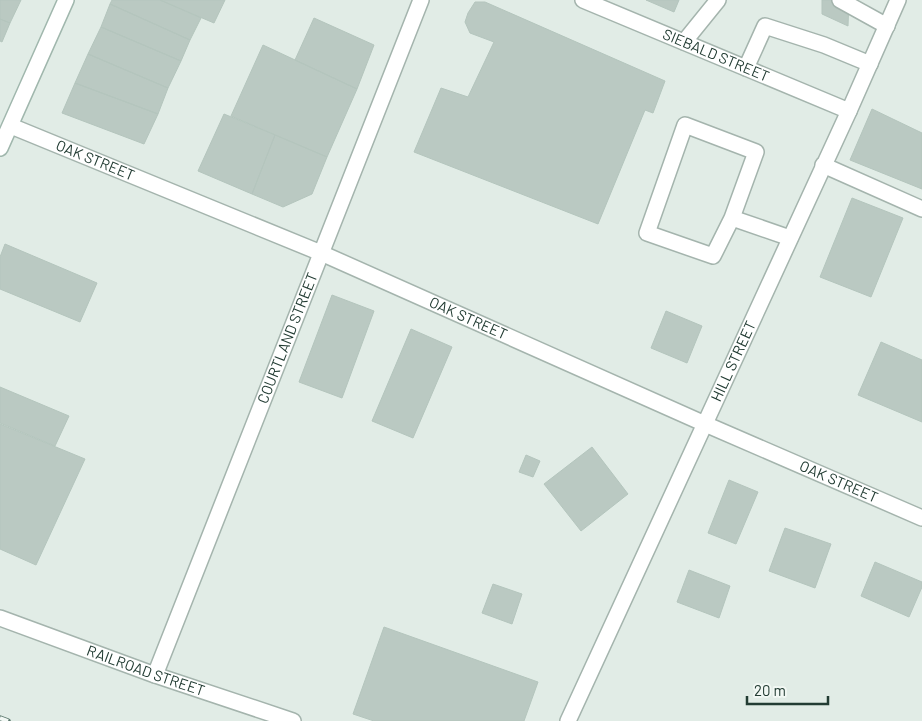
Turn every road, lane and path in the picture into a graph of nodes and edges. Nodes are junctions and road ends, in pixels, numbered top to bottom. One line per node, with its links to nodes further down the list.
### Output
1 (66, 0): 12 (street)
2 (421, 0): 18 (street, COURTLAND STREET)
3 (583, 0): 8 (street, SIEBALD STREET)
4 (718, 0): 8 (street)
5 (840, 0): 7 (street)
6 (898, 0): 7 (street, HILL STREET)
7 (887, 26): 9 (street, HILL STREET)
8 (684, 42): 10 (street, SIEBALD STREET)
9 (870, 64): 10 (street); 11 (street, HILL STREET)
10 (746, 68): 11 (street, SIEBALD STREET)
11 (849, 111): 14 (street, HILL STREET)
12 (11, 126): 13 (street); 18 (street, OAK STREET)
13 (0, 148)
14 (823, 164): 15 (street); 17 (street, HILL STREET)
15 (922, 209)
16 (732, 218): 16 (street); 17 (street)
17 (790, 238): 19 (street, HILL STREET)
18 (321, 253): 19 (street, OAK STREET); 22 (street, COURTLAND STREET)
19 (705, 424): 20 (street, OAK STREET); 24 (street, HILL STREET)
20 (922, 518)
21 (0, 618): 22 (street, RAILROAD STREET)
22 (155, 675): 23 (street, RAILROAD STREET)
23 (293, 721)
24 (568, 721)

